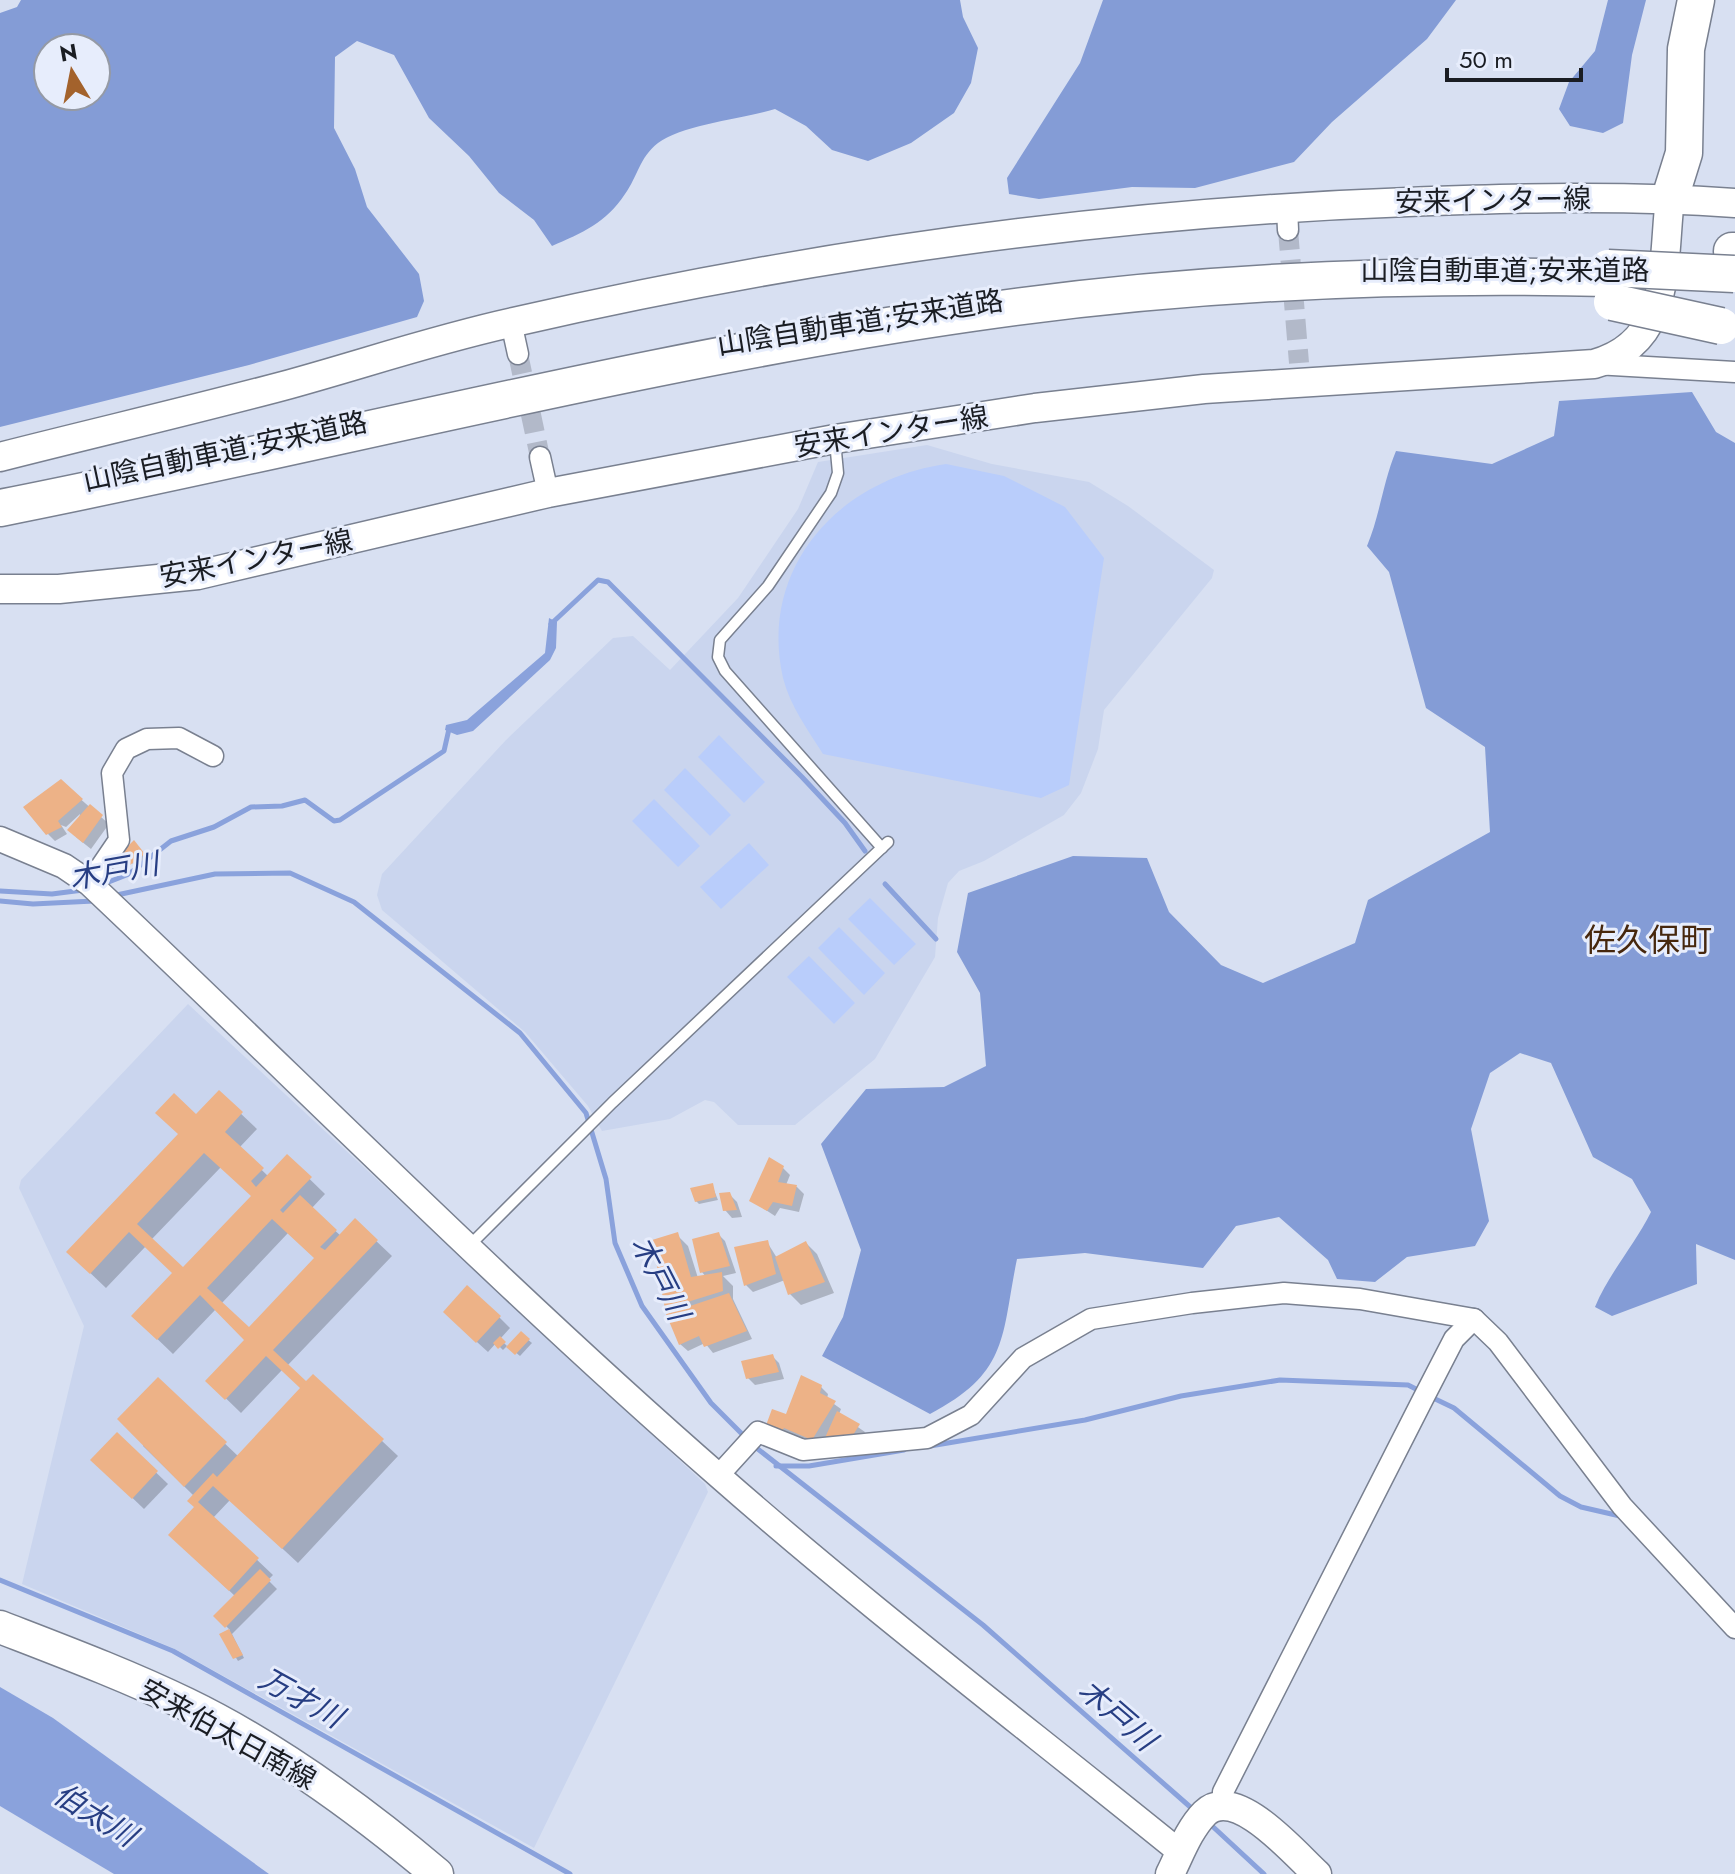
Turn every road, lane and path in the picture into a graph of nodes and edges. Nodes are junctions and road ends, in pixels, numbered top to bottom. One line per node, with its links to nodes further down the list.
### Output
1 (1677, 0): 3 (highway)
2 (1696, 0): 3 (highway)
3 (1670, 198): 4 (main road, 安来インター線); 8 (main road, 安来インター線); 11 (main road, 安来インター線)
4 (1735, 203)
5 (1734, 269): 7 (highway)
6 (1346, 274): 7 (highway); 7 (highway); 16 (highway, 山陰自動車道;安来道路)
7 (1609, 275): 9 (highway, bridge)
8 (511, 322): 10 (street); 14 (main road, 安来インター線)
9 (1728, 328)
10 (518, 354)
11 (1594, 364): 12 (street); 13 (main road, 安来インター線)
12 (1735, 372)
13 (835, 439): 17 (main road, 安来インター線); 24 (lane)
14 (0, 457)
15 (540, 457): 17 (street)
16 (79, 487): 18 (highway, 山陰自動車道;安来道路); 19 (highway, 山陰自動車道;安来道路)
17 (548, 493): 20 (main road, 安来インター線)
18 (0, 498)
19 (0, 508)
20 (0, 589)
21 (213, 756): 23 (street)
22 (0, 839): 23 (street)
23 (86, 881): 24 (street)
24 (469, 1246): 26 (street)
25 (1474, 1319): 26 (street); 28 (street); 29 (street)
26 (718, 1476): 30 (street)
27 (0, 1627): 31 (main road, 安来伯太日南線)
28 (1735, 1628)
29 (1209, 1813): 30 (main road); 32 (main road)
30 (1176, 1863)
31 (437, 1874)
32 (1317, 1874)

